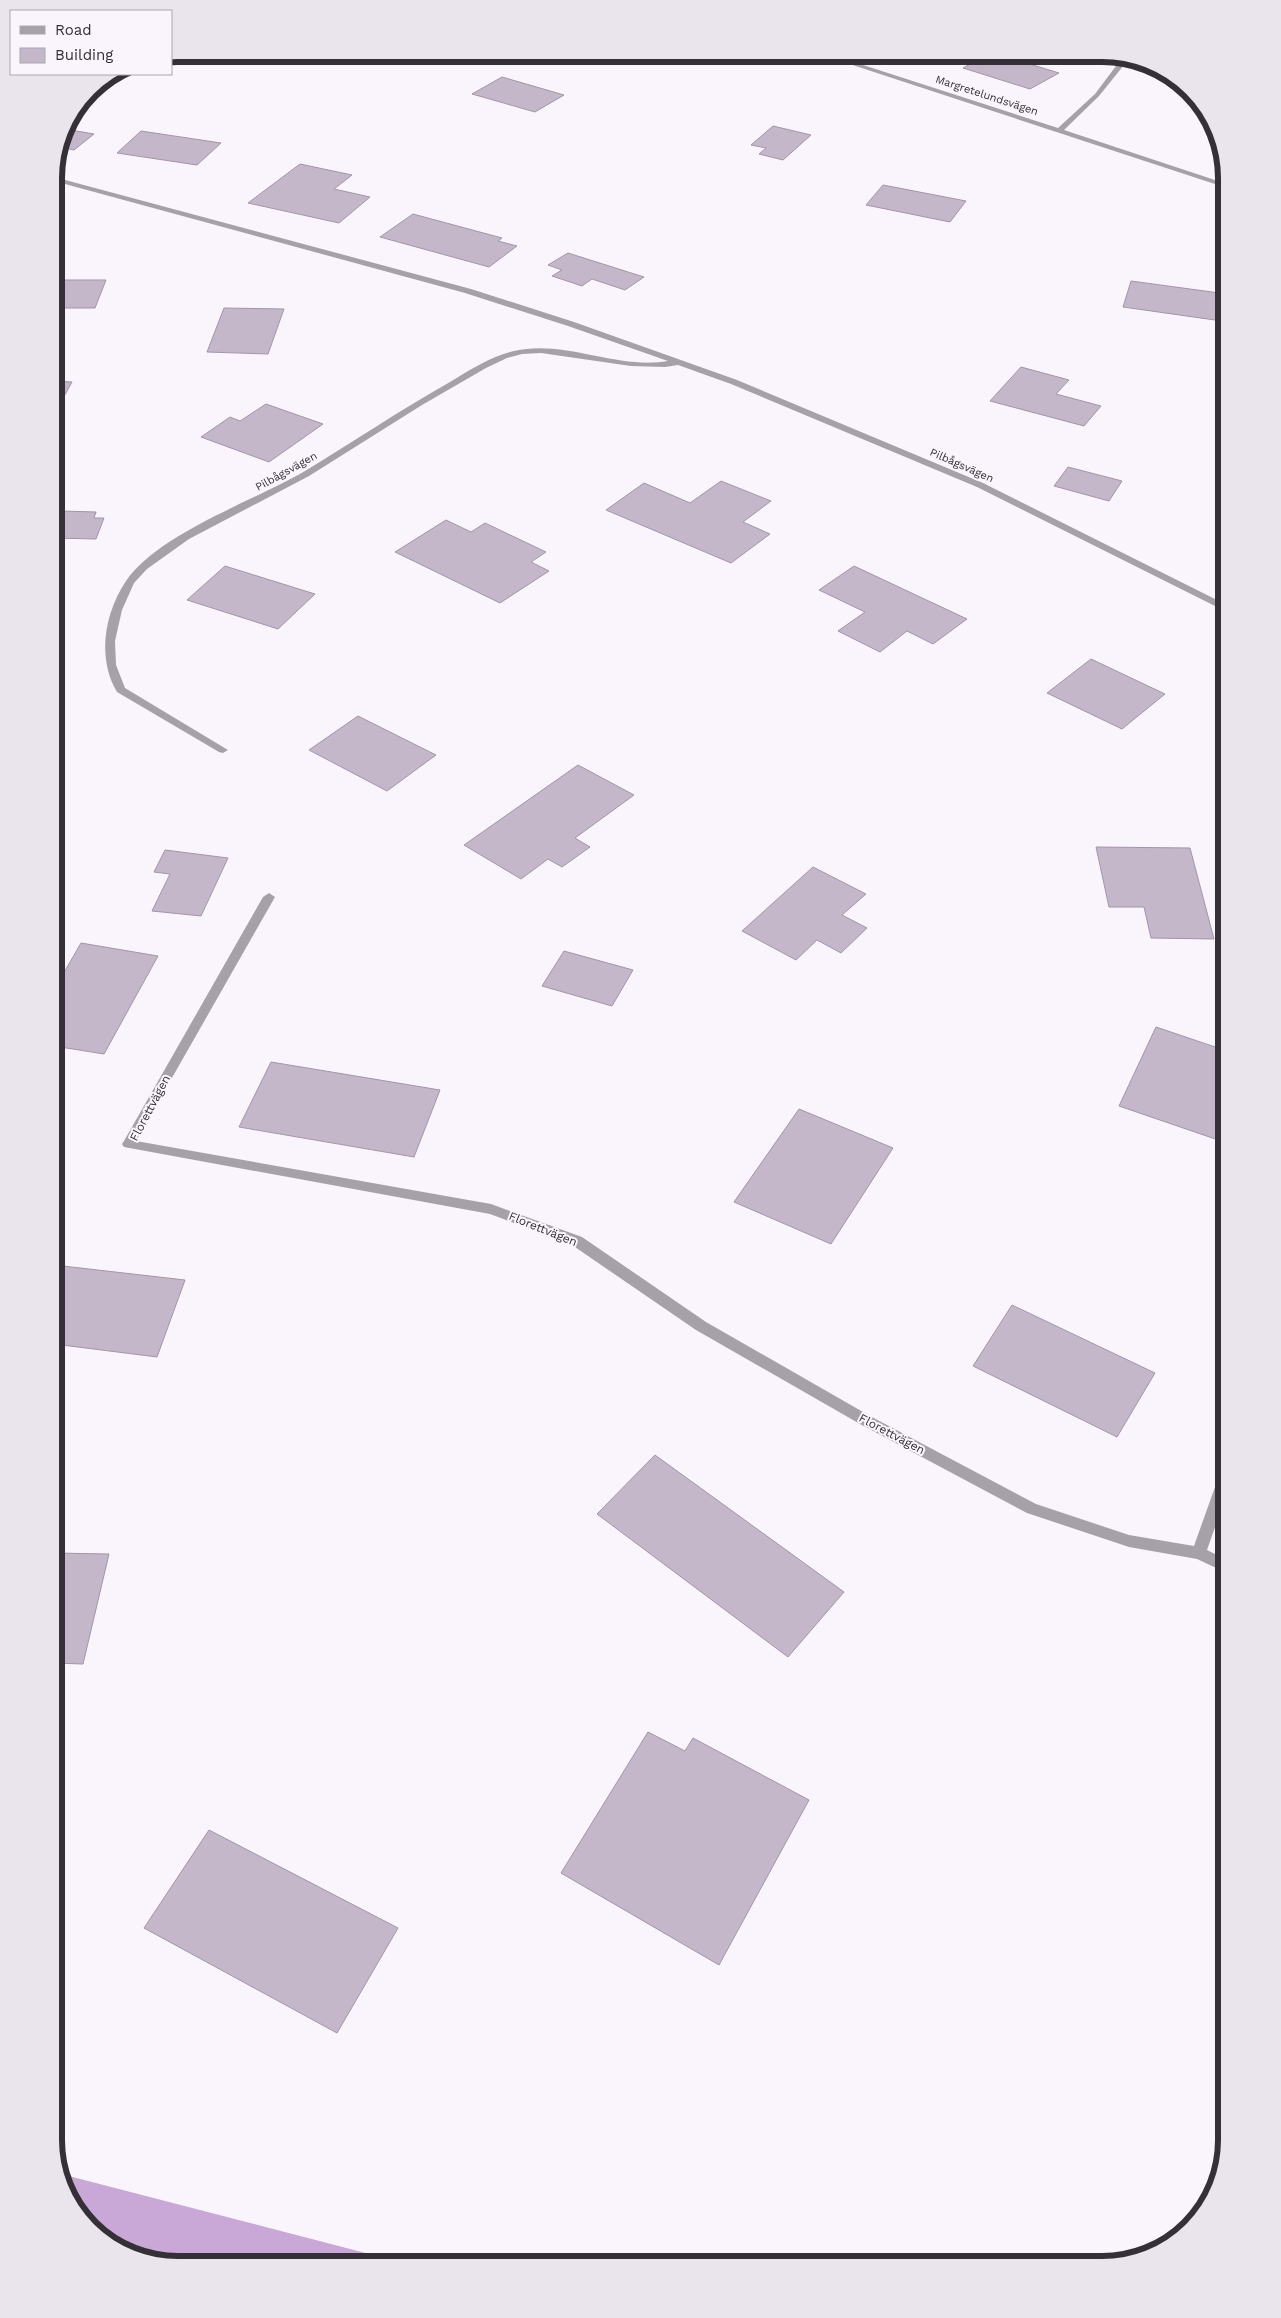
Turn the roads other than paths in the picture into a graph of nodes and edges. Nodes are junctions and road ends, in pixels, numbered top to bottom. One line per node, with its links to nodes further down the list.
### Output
1 (849, 63): 3 (street, Margretelundsvägen)
2 (1121, 64): 3 (street)
3 (1060, 130): 5 (street, Margretelundsvägen)
4 (63, 181): 6 (street, Pilbågsvägen)
5 (1218, 183)
6 (679, 362): 7 (street, Pilbågsvägen); 8 (street, Pilbågsvägen)
7 (1218, 604)
8 (223, 750)
9 (269, 897): 11 (street, Florettvägen)
10 (1218, 1499): 11 (street)
11 (1199, 1553): 12 (street, Florettvägen)
12 (1218, 1562)

